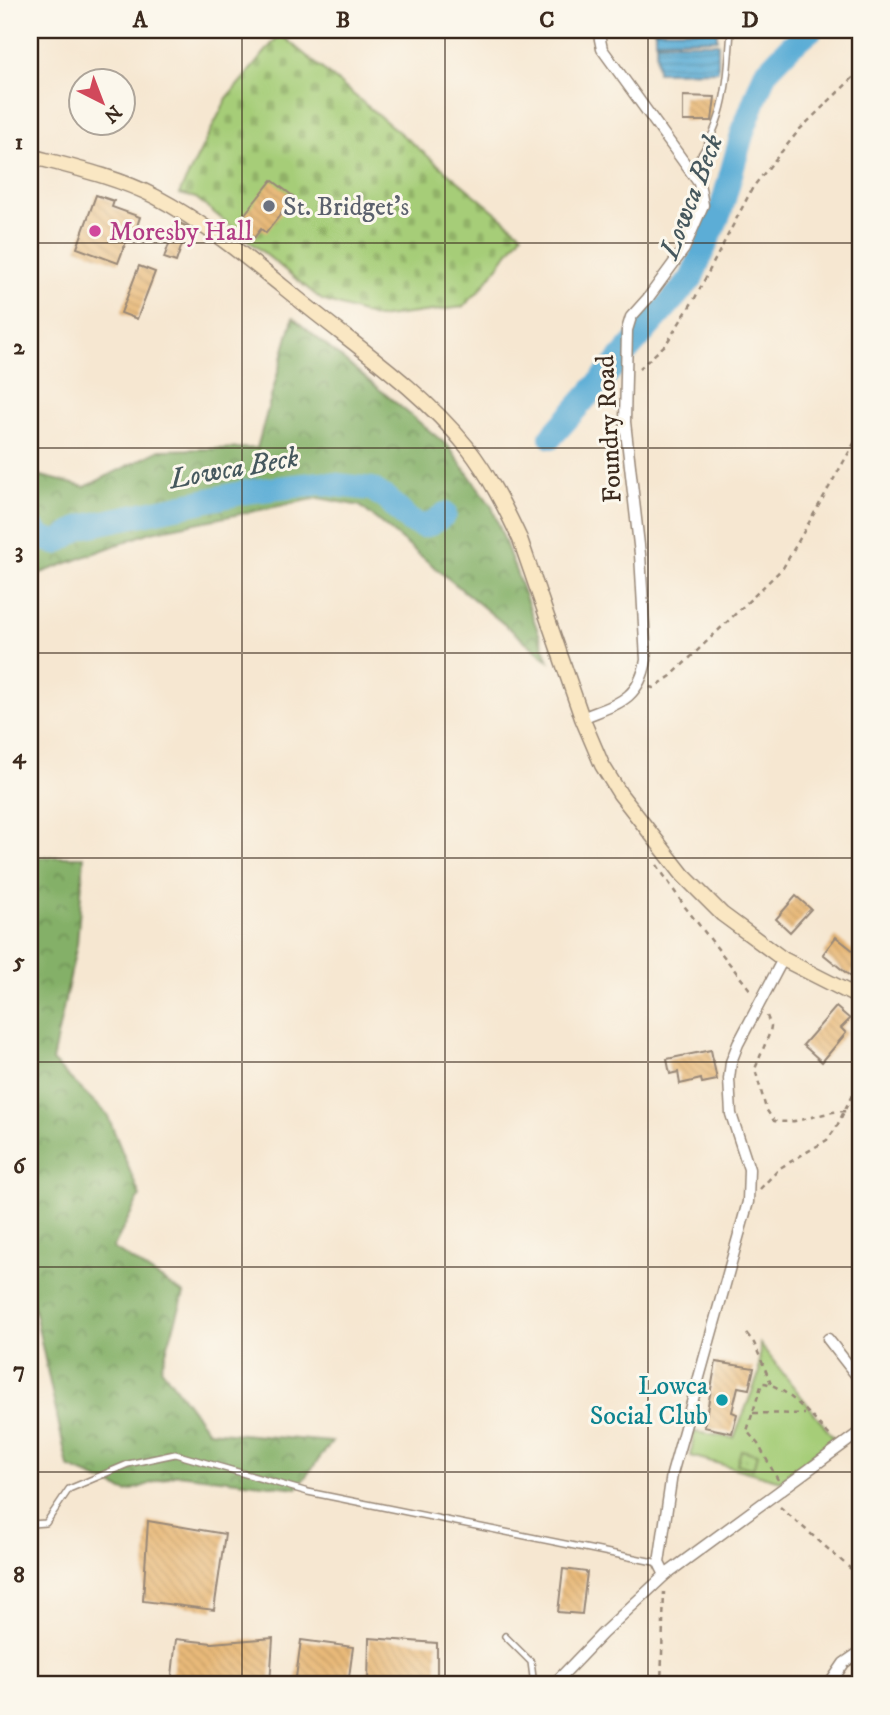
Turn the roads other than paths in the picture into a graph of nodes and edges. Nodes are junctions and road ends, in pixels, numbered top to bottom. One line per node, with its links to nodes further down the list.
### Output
1 (598, 30): 4 (street, Foundry Road)
2 (731, 30): 4 (lane)
3 (30, 156): 5 (street)
4 (690, 170): 5 (street, Foundry Road)
5 (582, 718): 6 (street)
6 (783, 959): 7 (street); 12 (street)
7 (860, 998)
8 (828, 1339): 9 (street)
9 (860, 1380)
10 (860, 1432): 13 (street)
11 (30, 1524): 12 (lane)
12 (659, 1563): 13 (street)
13 (665, 1575): 17 (street)
14 (505, 1636): 16 (lane)
15 (860, 1653): 18 (street)
16 (534, 1685)
17 (553, 1685)
18 (829, 1685)

